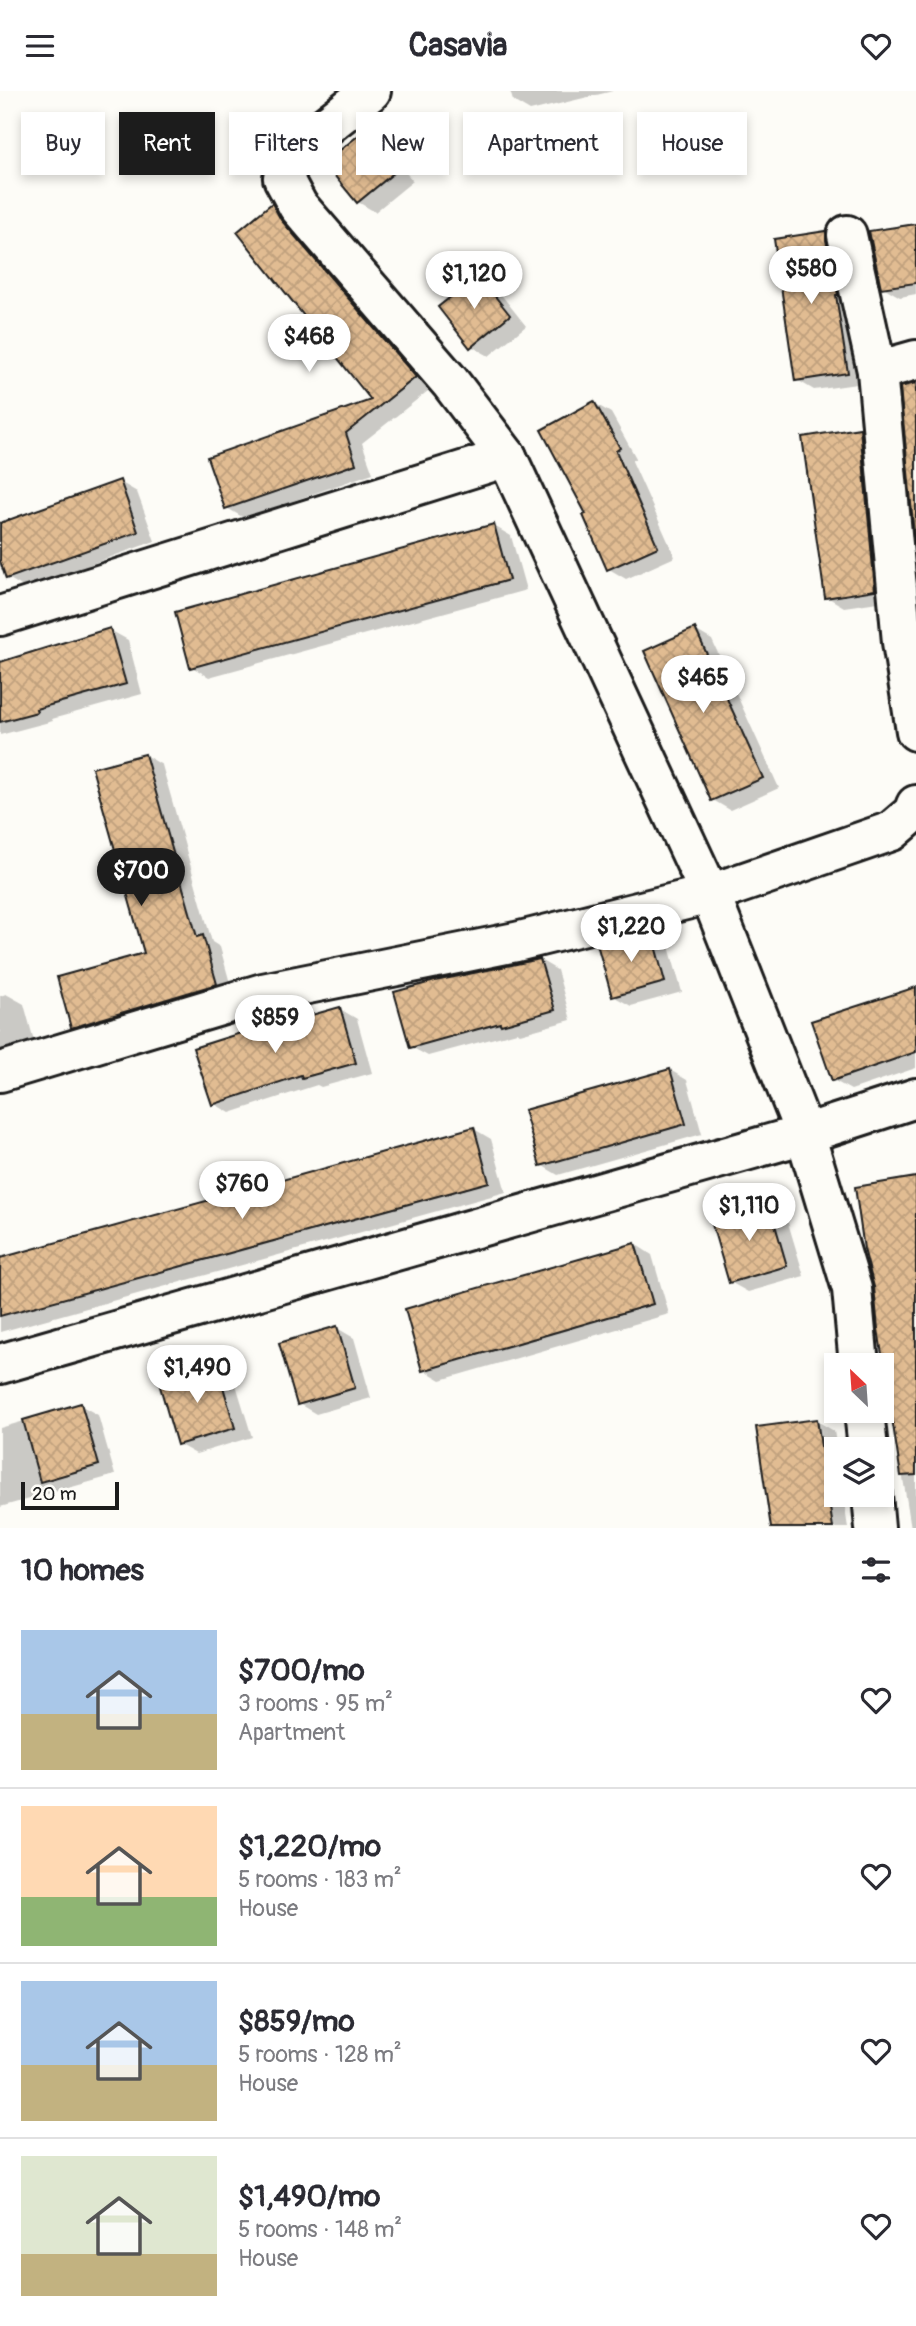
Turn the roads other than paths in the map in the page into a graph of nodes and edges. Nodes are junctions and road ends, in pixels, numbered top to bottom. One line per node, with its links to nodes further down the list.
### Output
1 (371, 91): 5 (street)
2 (847, 235): 4 (street)
3 (916, 361): 4 (street)
4 (877, 370): 7 (street)
5 (506, 457): 6 (street); 10 (street)
6 (0, 616)
7 (909, 641): 8 (street)
8 (916, 731)
9 (916, 805): 10 (street)
10 (710, 894): 11 (street); 13 (street)
11 (0, 1072)
12 (916, 1098): 13 (street)
13 (805, 1134): 14 (street); 15 (street)
14 (858, 1353)
15 (0, 1364)
16 (873, 1507): 17 (street)
17 (875, 1528)

